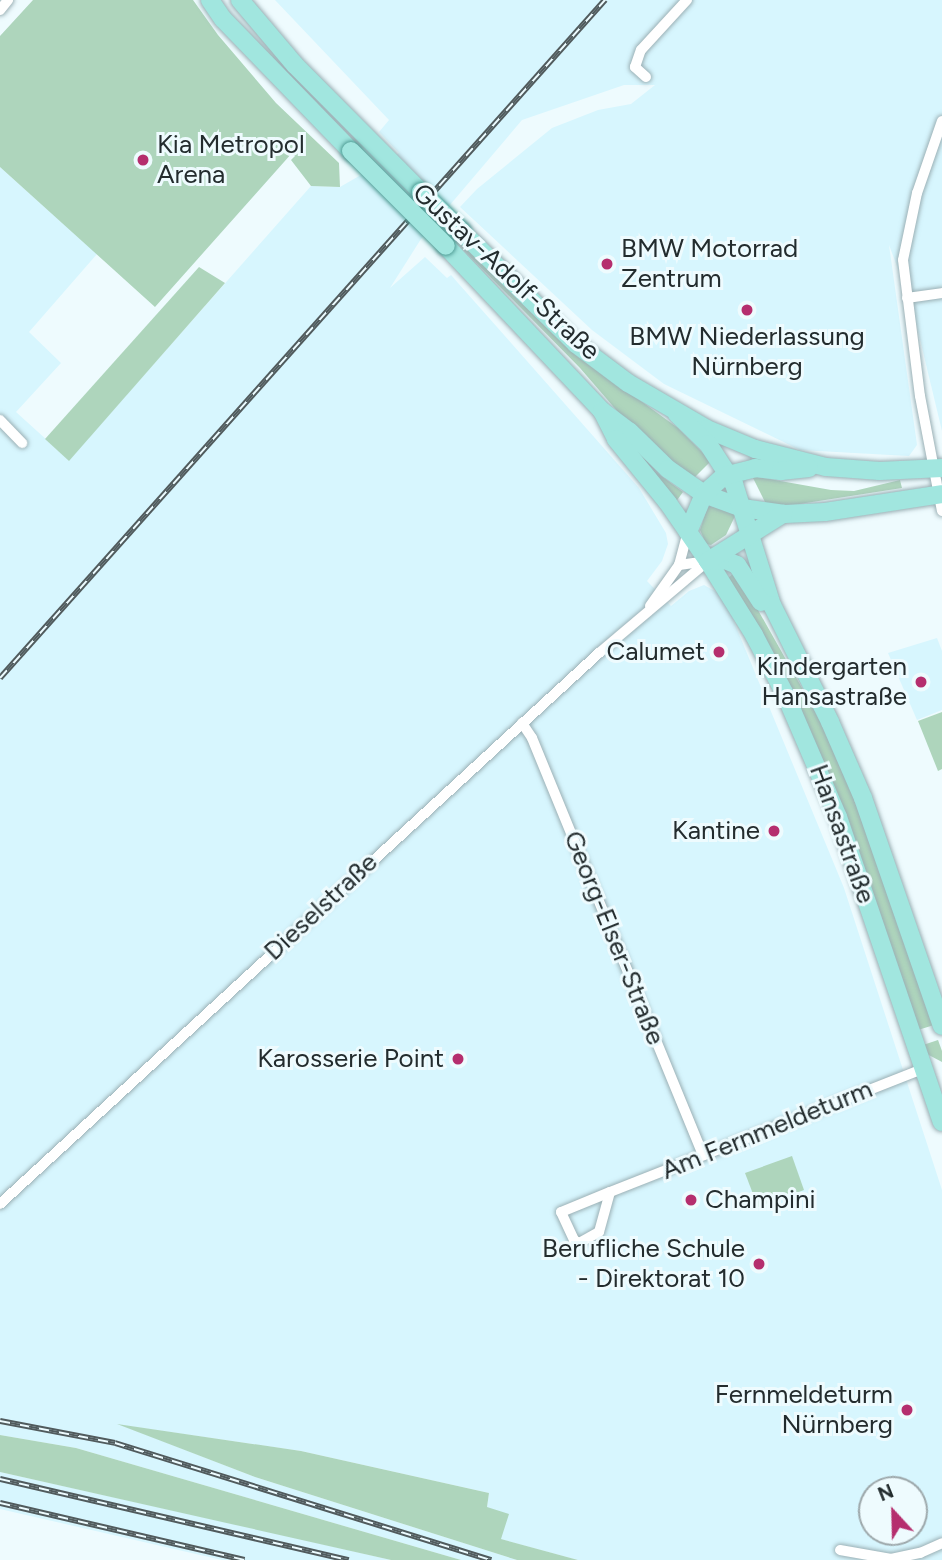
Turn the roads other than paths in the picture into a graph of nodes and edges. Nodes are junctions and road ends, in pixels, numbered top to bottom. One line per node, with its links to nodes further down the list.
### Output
1 (8, 0): 5 (street)
2 (210, 0): 10 (main road, Gustav-Adolf-Straße, bridge)
3 (240, 0): 11 (main road, Gustav-Adolf-Straße, bridge)
4 (687, 0): 6 (street)
5 (0, 10)
6 (646, 77)
7 (942, 121): 9 (street)
8 (942, 293): 9 (street)
9 (907, 298): 15 (street)
10 (602, 411): 17 (main road, Gustav-Adolf-Straße); 21 (main road, Gustav-Adolf-Straße)
11 (677, 414): 14 (main road, Gustav-Adolf-Straße); 16 (main road, Hansastraße)
12 (0, 420): 13 (street)
13 (22, 443)
14 (826, 467): 15 (main road, Gustav-Adolf-Straße); 16 (main road, Gustav-Adolf-Straße)
15 (938, 468): 18 (street, Gustav-Adolf-Straße)
16 (729, 474): 17 (main road); 19 (main road, Hansastraße)
17 (704, 494): 19 (main road, Gustav-Adolf-Straße); 21 (main road)
18 (940, 500): 20 (main road, Gustav-Adolf-Straße)
19 (742, 508): 20 (main road, Gustav-Adolf-Straße); 22 (main road, Hansastraße)
20 (783, 514): 22 (main road)
21 (688, 532): 23 (main road, Hansastraße); 24 (street, Dieselstraße)
22 (749, 534): 23 (main road); 26 (main road, Hansastraße)
23 (708, 561): 24 (street); 25 (street, Dieselstraße); 26 (main road, Hansastraße); 29 (main road, Hansastraße)
24 (679, 565): 25 (street, Dieselstraße)
25 (645, 612): 27 (street, Dieselstraße)
26 (784, 632): 28 (main road, Hansastraße)
27 (522, 723): 32 (street, Georg-Elser-Straße); 34 (street, Dieselstraße)
28 (942, 1026)
29 (924, 1068): 30 (main road); 31 (main road, Hansastraße); 32 (street, Am Fernmeldeturm)
30 (942, 1070)
31 (942, 1122)
32 (703, 1155): 33 (street, Am Fernmeldeturm)
33 (610, 1192): 33 (street, Am Fernmeldeturm)
34 (0, 1203)
35 (942, 1543): 36 (street)
36 (840, 1550)

